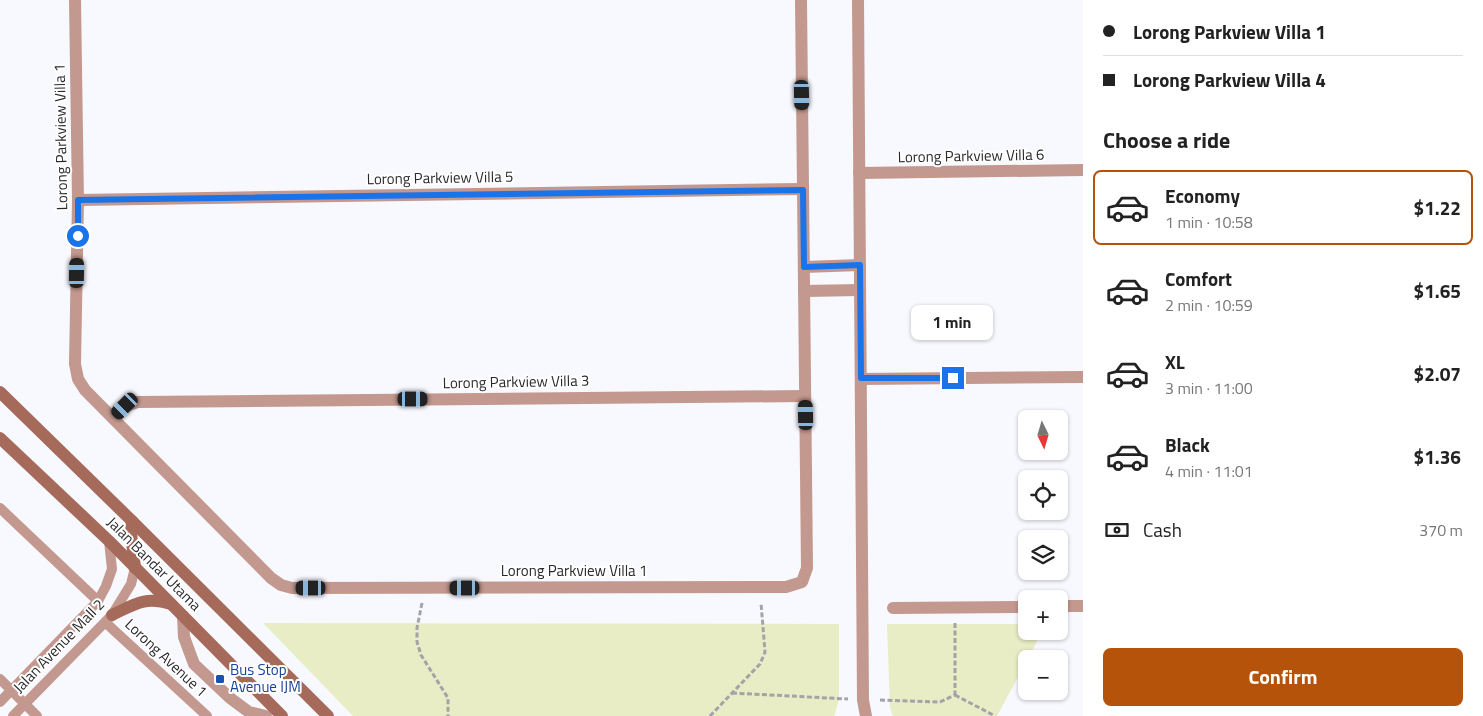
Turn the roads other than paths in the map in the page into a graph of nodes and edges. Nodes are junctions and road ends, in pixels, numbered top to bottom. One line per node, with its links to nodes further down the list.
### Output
1 (75, 0): 7 (street, Lorong Parkview Villa 1)
2 (801, 0): 6 (street, Lorong Parkview Villa 1)
3 (858, 0): 5 (street)
4 (1083, 170): 5 (street, Lorong Parkview Villa 6)
5 (859, 173): 8 (street)
6 (803, 190): 7 (street, Lorong Parkview Villa 5); 9 (street, Lorong Parkview Villa 1)
7 (78, 200): 16 (street, Lorong Parkview Villa 1)
8 (860, 265): 9 (street); 10 (street)
9 (804, 267): 11 (street, Lorong Parkview Villa 1)
10 (860, 290): 11 (street); 13 (street)
11 (804, 291): 15 (street, Lorong Parkview Villa 1)
12 (1083, 377): 13 (street)
13 (861, 378): 34 (street)
14 (0, 392): 19 (street)
15 (805, 396): 16 (street, Lorong Parkview Villa 3); 16 (street, Lorong Parkview Villa 1)
16 (113, 418)
17 (0, 438): 20 (street, Jalan Bandar Utama)
18 (0, 508): 22 (lane)
19 (132, 521): 21 (street); 40 (street)
20 (109, 541): 21 (street, Jalan Bandar Utama); 22 (lane, Jalan Avenue Mall 2)
21 (135, 568): 23 (street, Jalan Bandar Utama); 29 (lane, Jalan Avenue Mall 2)
22 (98, 602): 31 (lane, Jalan Avenue Mall 2)
23 (171, 604): 28 (street, Jalan Bandar Utama); 29 (street)
24 (1018, 606): 27 (street)
25 (1068, 606): 26 (street)
26 (1083, 606)
27 (893, 608)
28 (183, 616): 38 (street); 39 (street, Jalan Bandar Utama)
29 (109, 619): 33 (lane, Jalan Avenue Mall 2); 37 (lane, Lorong Avenue 1)
30 (0, 679): 31 (lane)
31 (12, 690): 32 (lane, Jalan Avenue Mall 2); 33 (lane)
32 (0, 702)
33 (25, 704): 35 (lane, Jalan Avenue Mall 2); 36 (lane)
34 (864, 710)
35 (13, 716)
36 (37, 716)
37 (206, 716)
38 (266, 716)
39 (282, 716)
40 (328, 716)

